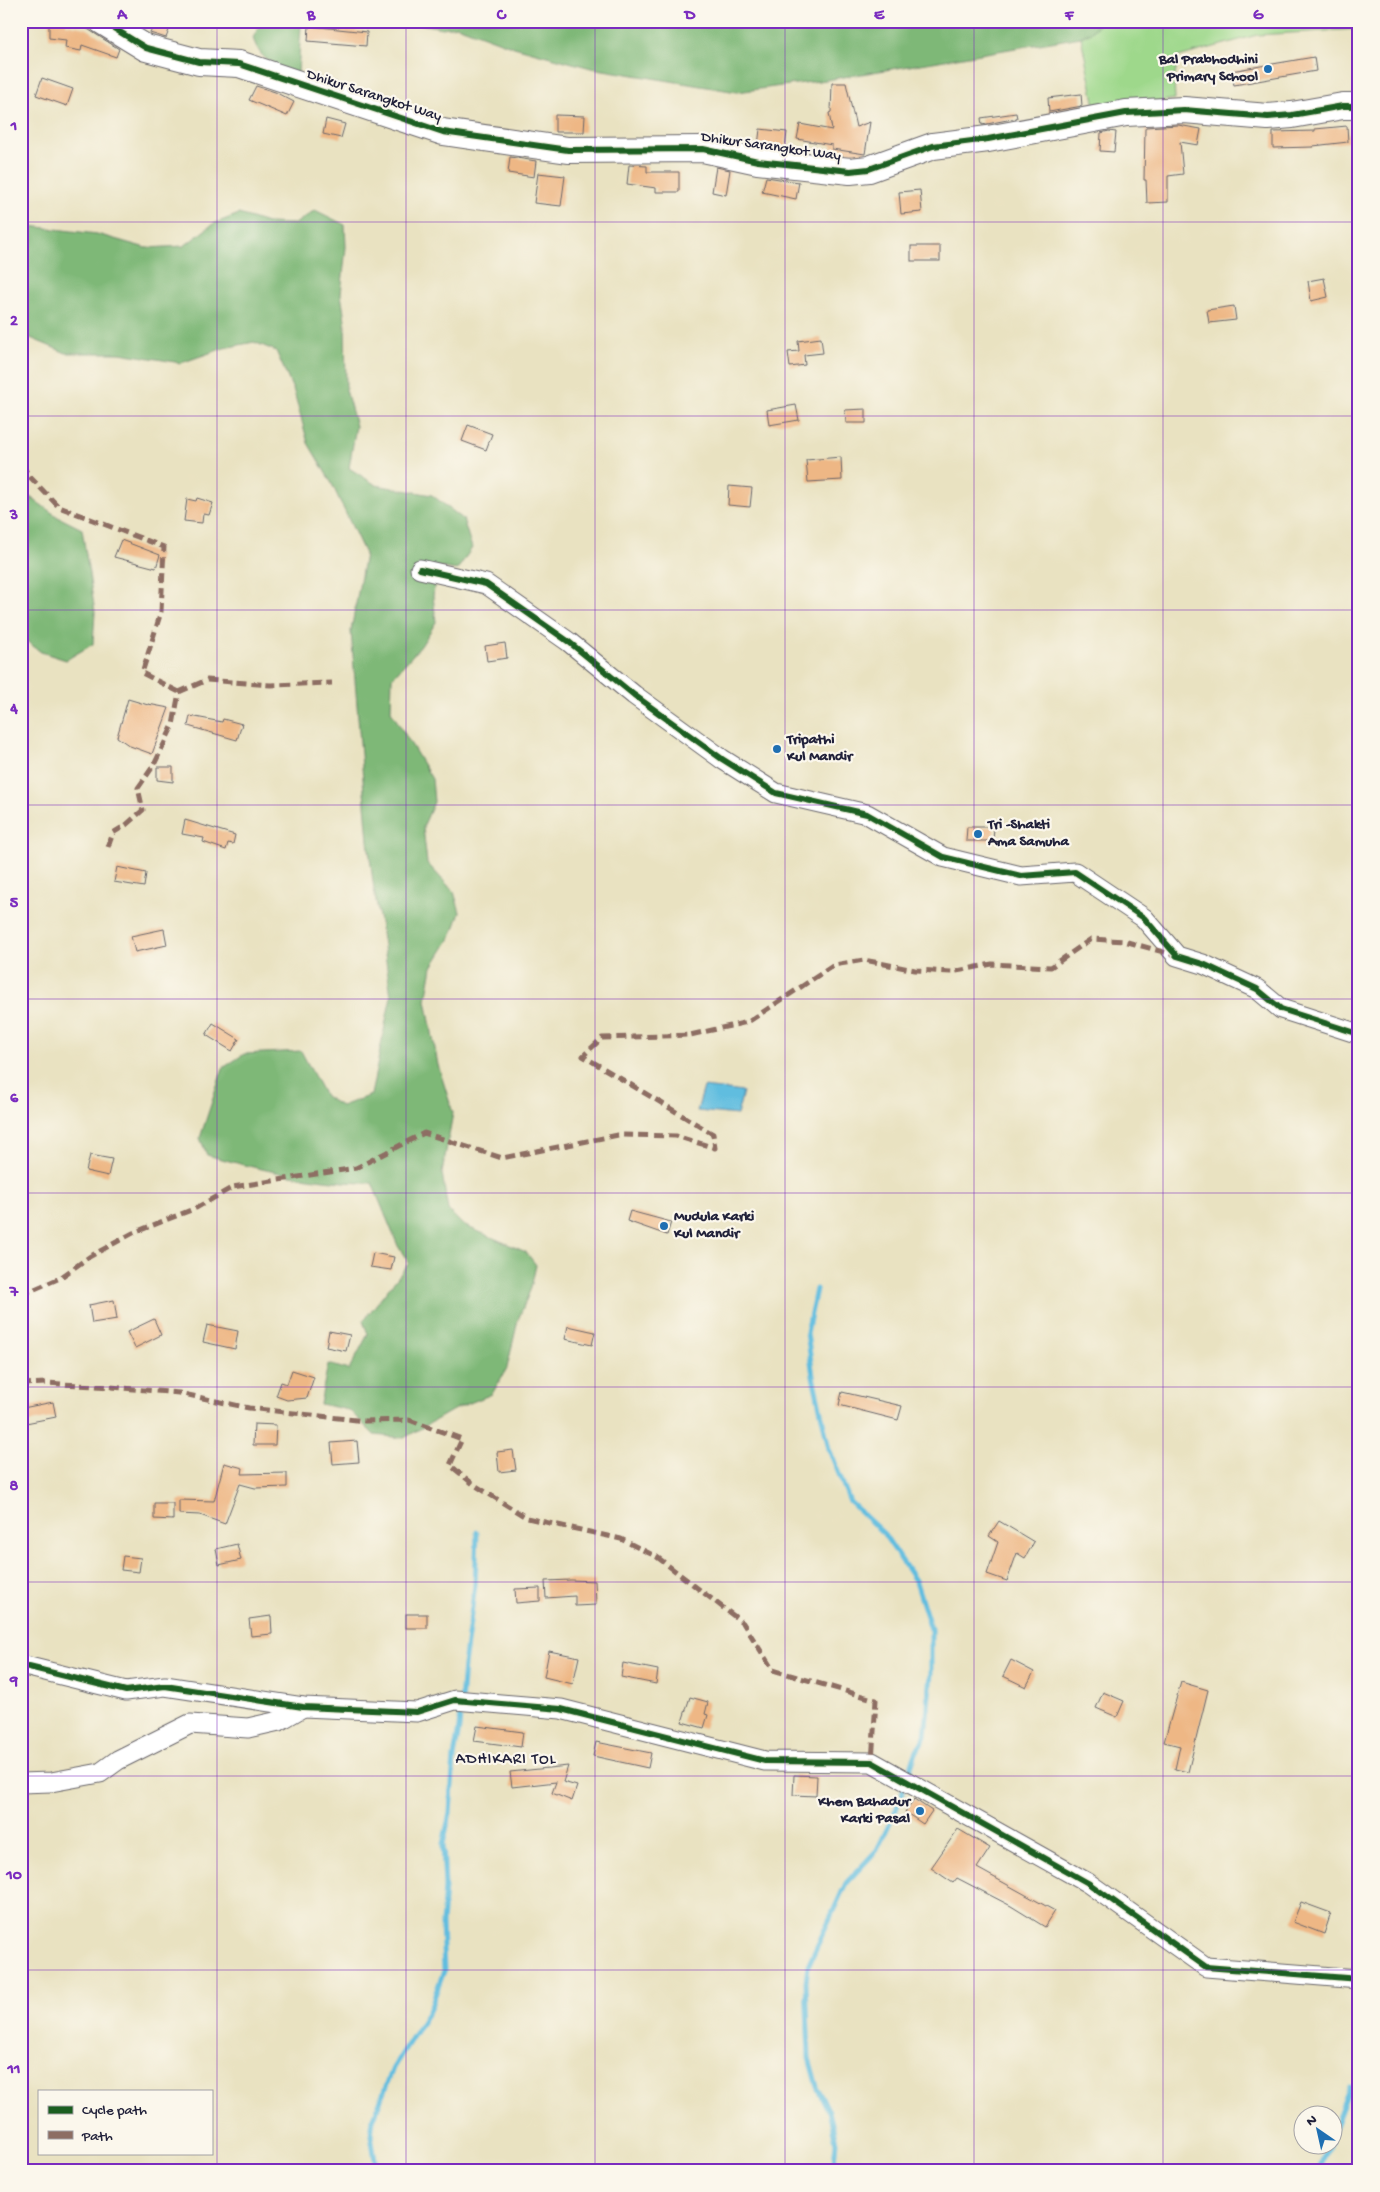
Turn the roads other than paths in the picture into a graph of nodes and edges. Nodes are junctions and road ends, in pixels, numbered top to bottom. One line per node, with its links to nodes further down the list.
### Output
1 (102, 21): 2 (street, Dhikur Sarangkot Way)
2 (1359, 106)
3 (420, 569): 4 (street)
4 (1359, 1034)
5 (21, 1665): 6 (street)
6 (303, 1707): 7 (street); 8 (street)
7 (21, 1783)
8 (1359, 1979)

